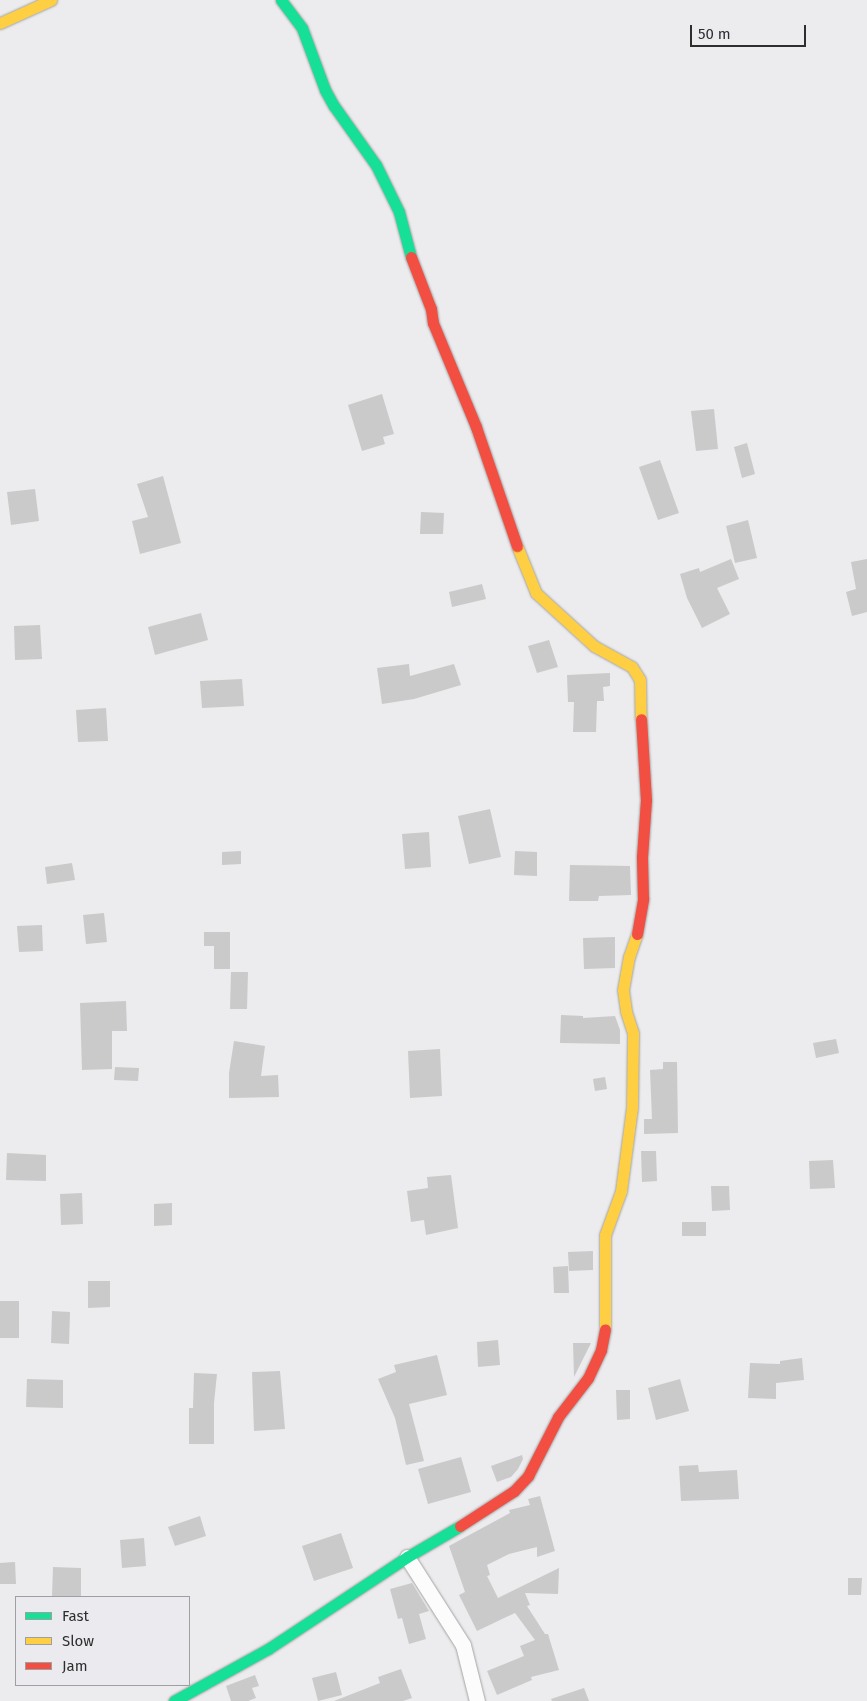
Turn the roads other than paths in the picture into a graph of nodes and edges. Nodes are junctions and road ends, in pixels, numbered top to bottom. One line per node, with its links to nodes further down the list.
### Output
1 (51, 0): 3 (street)
2 (280, 0): 4 (street)
3 (0, 23)
4 (407, 1557): 5 (street); 6 (street)
5 (174, 1701)
6 (477, 1701)

